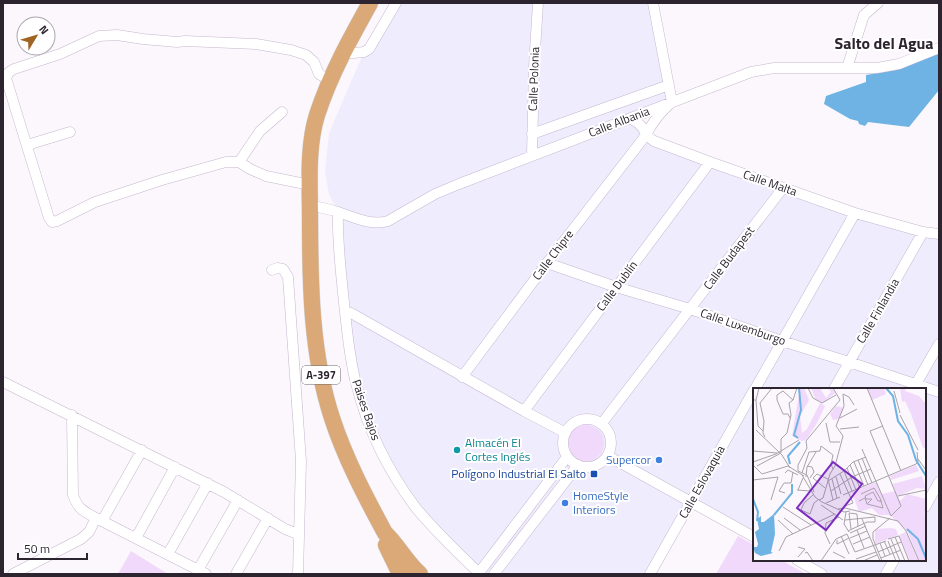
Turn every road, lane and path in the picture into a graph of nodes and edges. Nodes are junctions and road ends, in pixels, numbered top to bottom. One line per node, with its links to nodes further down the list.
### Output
1 (370, 3): 7 (main road, A-397)
2 (396, 3): 7 (street)
3 (538, 3): 15 (street, Calle Polonia)
4 (653, 3): 10 (street)
5 (878, 3): 8 (street)
6 (939, 48): 8 (street, Calle Albania)
7 (342, 54): 9 (main road, A-397)
8 (848, 68): 11 (street, Calle Albania)
9 (330, 80): 17 (street); 21 (main road, A-397)
10 (669, 85): 11 (street); 15 (street)
11 (672, 102): 13 (street, Calle Albania); 16 (street)
12 (282, 112): 19 (street)
13 (630, 118): 16 (street); 18 (street, Calle Albania)
14 (70, 132): 17 (street)
15 (532, 134): 18 (street, Calle Polonia)
16 (646, 135): 20 (street, Calle Malta); 28 (street, Calle Chipre)
17 (27, 145): 19 (street)
18 (532, 156): 24 (street, Calle Albania)
19 (239, 162): 21 (street)
20 (710, 162): 22 (street, Calle Malta); 30 (street, Calle Dublín)
21 (310, 185): 23 (main road, A-397)
22 (783, 188): 25 (street, Calle Malta); 31 (street, Calle Budapest)
23 (310, 205): 24 (street, Calle Albania); 60 (main road, A-397)
24 (338, 212): 32 (street, Paises Bajos)
25 (855, 213): 26 (street, Calle Malta); 33 (street, Calle Eslovaquia)
26 (923, 232): 27 (street, Calle Malta); 35 (street, Calle Finlandia)
27 (939, 234)
28 (547, 263): 30 (street, Calle Luxemburgo); 36 (street, Calle Chipre)
29 (272, 270): 61 (street)
30 (616, 287): 31 (street, Calle Luxemburgo); 44 (street, Calle Dublín)
31 (690, 309): 33 (street, Calle Luxemburgo); 46 (street, Calle Budapest)
32 (346, 314): 36 (street); 69 (street, Paises Bajos)
33 (782, 341): 35 (street, Calle Luxemburgo); 39 (street, Calle Eslovaquia)
34 (939, 344): 38 (street)
35 (849, 362): 38 (street, Calle Luxemburgo); 40 (street, Calle Finlandia)
36 (462, 377): 44 (street)
37 (3, 382): 45 (street)
38 (915, 386)
39 (755, 388)
40 (835, 388)
41 (926, 389): 43 (street, Calle Luxemburgo)
42 (753, 392): 56 (street, Calle Eslovaquia)
43 (939, 392)
44 (524, 411): 47 (street)
45 (72, 415): 48 (street); 59 (street)
46 (602, 423): 47 (street); 49 (street)
47 (564, 432): 50 (street)
48 (142, 450): 52 (street); 59 (street)
49 (608, 456): 51 (street); 56 (street)
50 (567, 457): 51 (street); 69 (street)
51 (578, 465): 75 (street)
52 (175, 467): 54 (street); 63 (street)
53 (939, 482): 57 (street)
54 (208, 483): 55 (street); 64 (street)
55 (238, 500): 58 (street); 68 (street)
56 (690, 502): 62 (street); 76 (street, Calle Eslovaquia)
57 (926, 505)
58 (268, 518): 61 (street); 71 (street)
59 (99, 519): 63 (street); 70 (street)
60 (385, 533): 73 (main road, A-397); 74 (main road, A-397)
61 (298, 534): 72 (street)
62 (753, 534)
63 (136, 538): 64 (street)
64 (168, 554): 68 (street)
65 (802, 561): 67 (street)
66 (893, 561): 78 (street)
67 (815, 564): 77 (street)
68 (202, 572)
69 (479, 573)
70 (13, 574)
71 (236, 574)
72 (298, 574)
73 (400, 574)
74 (420, 574)
75 (494, 574)
76 (650, 574)
77 (822, 574)
78 (886, 574)

